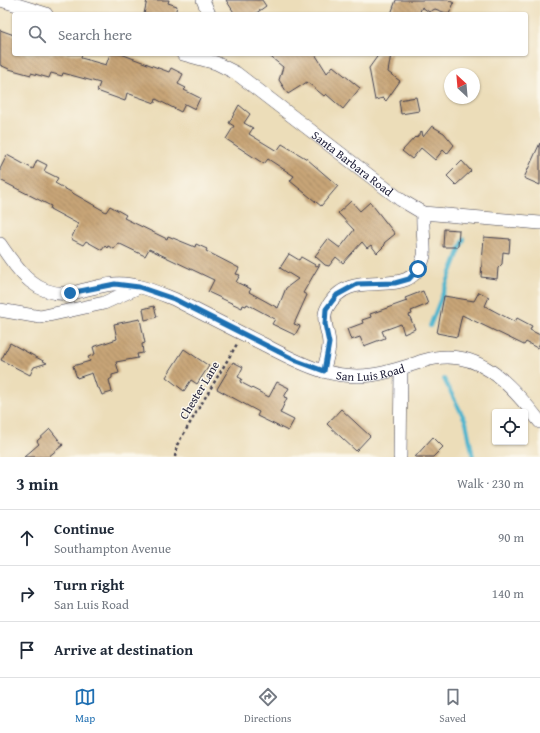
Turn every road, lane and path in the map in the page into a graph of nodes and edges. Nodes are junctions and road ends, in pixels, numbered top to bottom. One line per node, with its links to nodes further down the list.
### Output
1 (1, 0): 3 (street)
2 (202, 0): 4 (street)
3 (40, 12)
4 (208, 12)
5 (196, 56): 6 (street, Santa Barbara Road)
6 (216, 59): 7 (street, Santa Barbara Road)
7 (423, 213): 8 (street, Santa Barbara Road); 14 (street)
8 (540, 223)
9 (0, 244): 10 (street, San Luis Road)
10 (139, 287): 11 (street); 12 (street, San Luis Road)
11 (0, 310)
12 (243, 334): 14 (street, San Luis Road); 16 (path, Chester Lane)
13 (401, 370): 14 (street, San Luis Road); 15 (street, San Luis Road); 17 (street)
14 (324, 371)
15 (540, 422)
16 (175, 457)
17 (400, 457)

